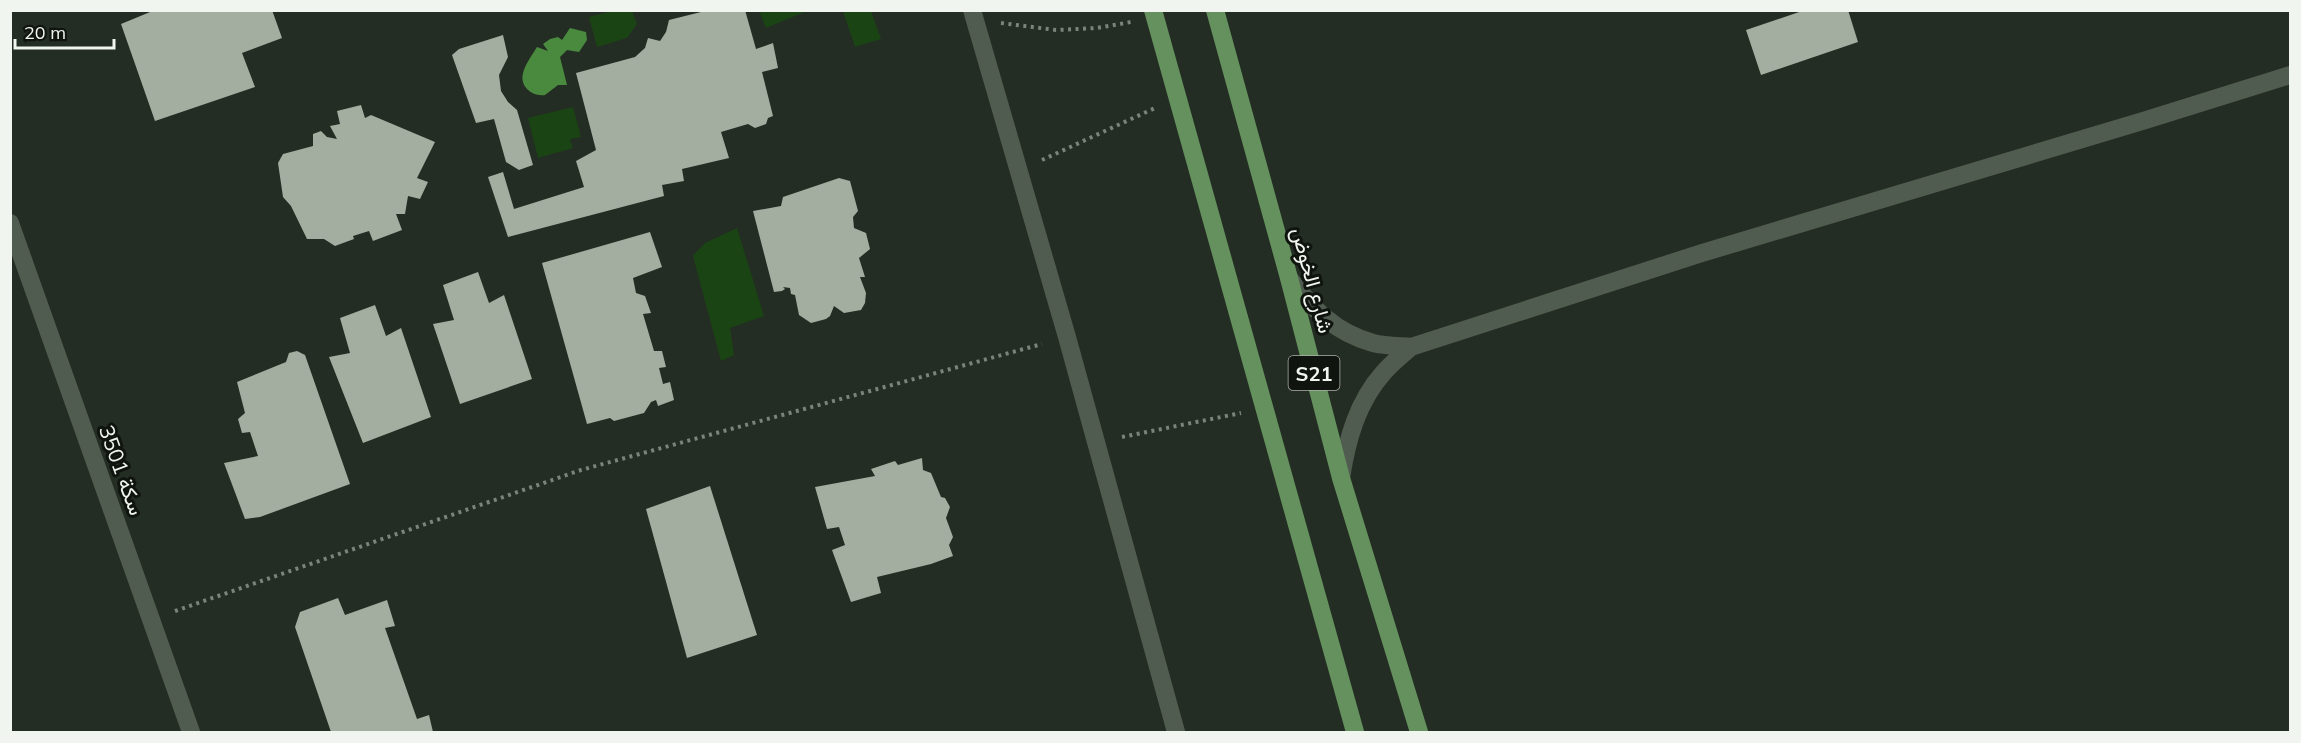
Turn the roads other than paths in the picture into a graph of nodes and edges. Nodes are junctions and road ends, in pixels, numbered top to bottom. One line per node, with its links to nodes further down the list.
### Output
1 (1215, 10): 6 (main road, شارع الخوض / S21)
2 (973, 15): 10 (street)
3 (1154, 15): 11 (main road, S21)
4 (2290, 75): 7 (street)
5 (10, 223): 9 (street, سكة 3501)
6 (1289, 278): 7 (street); 8 (main road, شارع الخوض / S21)
7 (1411, 347): 8 (street)
8 (1341, 478): 12 (main road, شارع الخوض / S21)
9 (191, 732)
10 (1176, 732)
11 (1355, 732)
12 (1419, 732)

